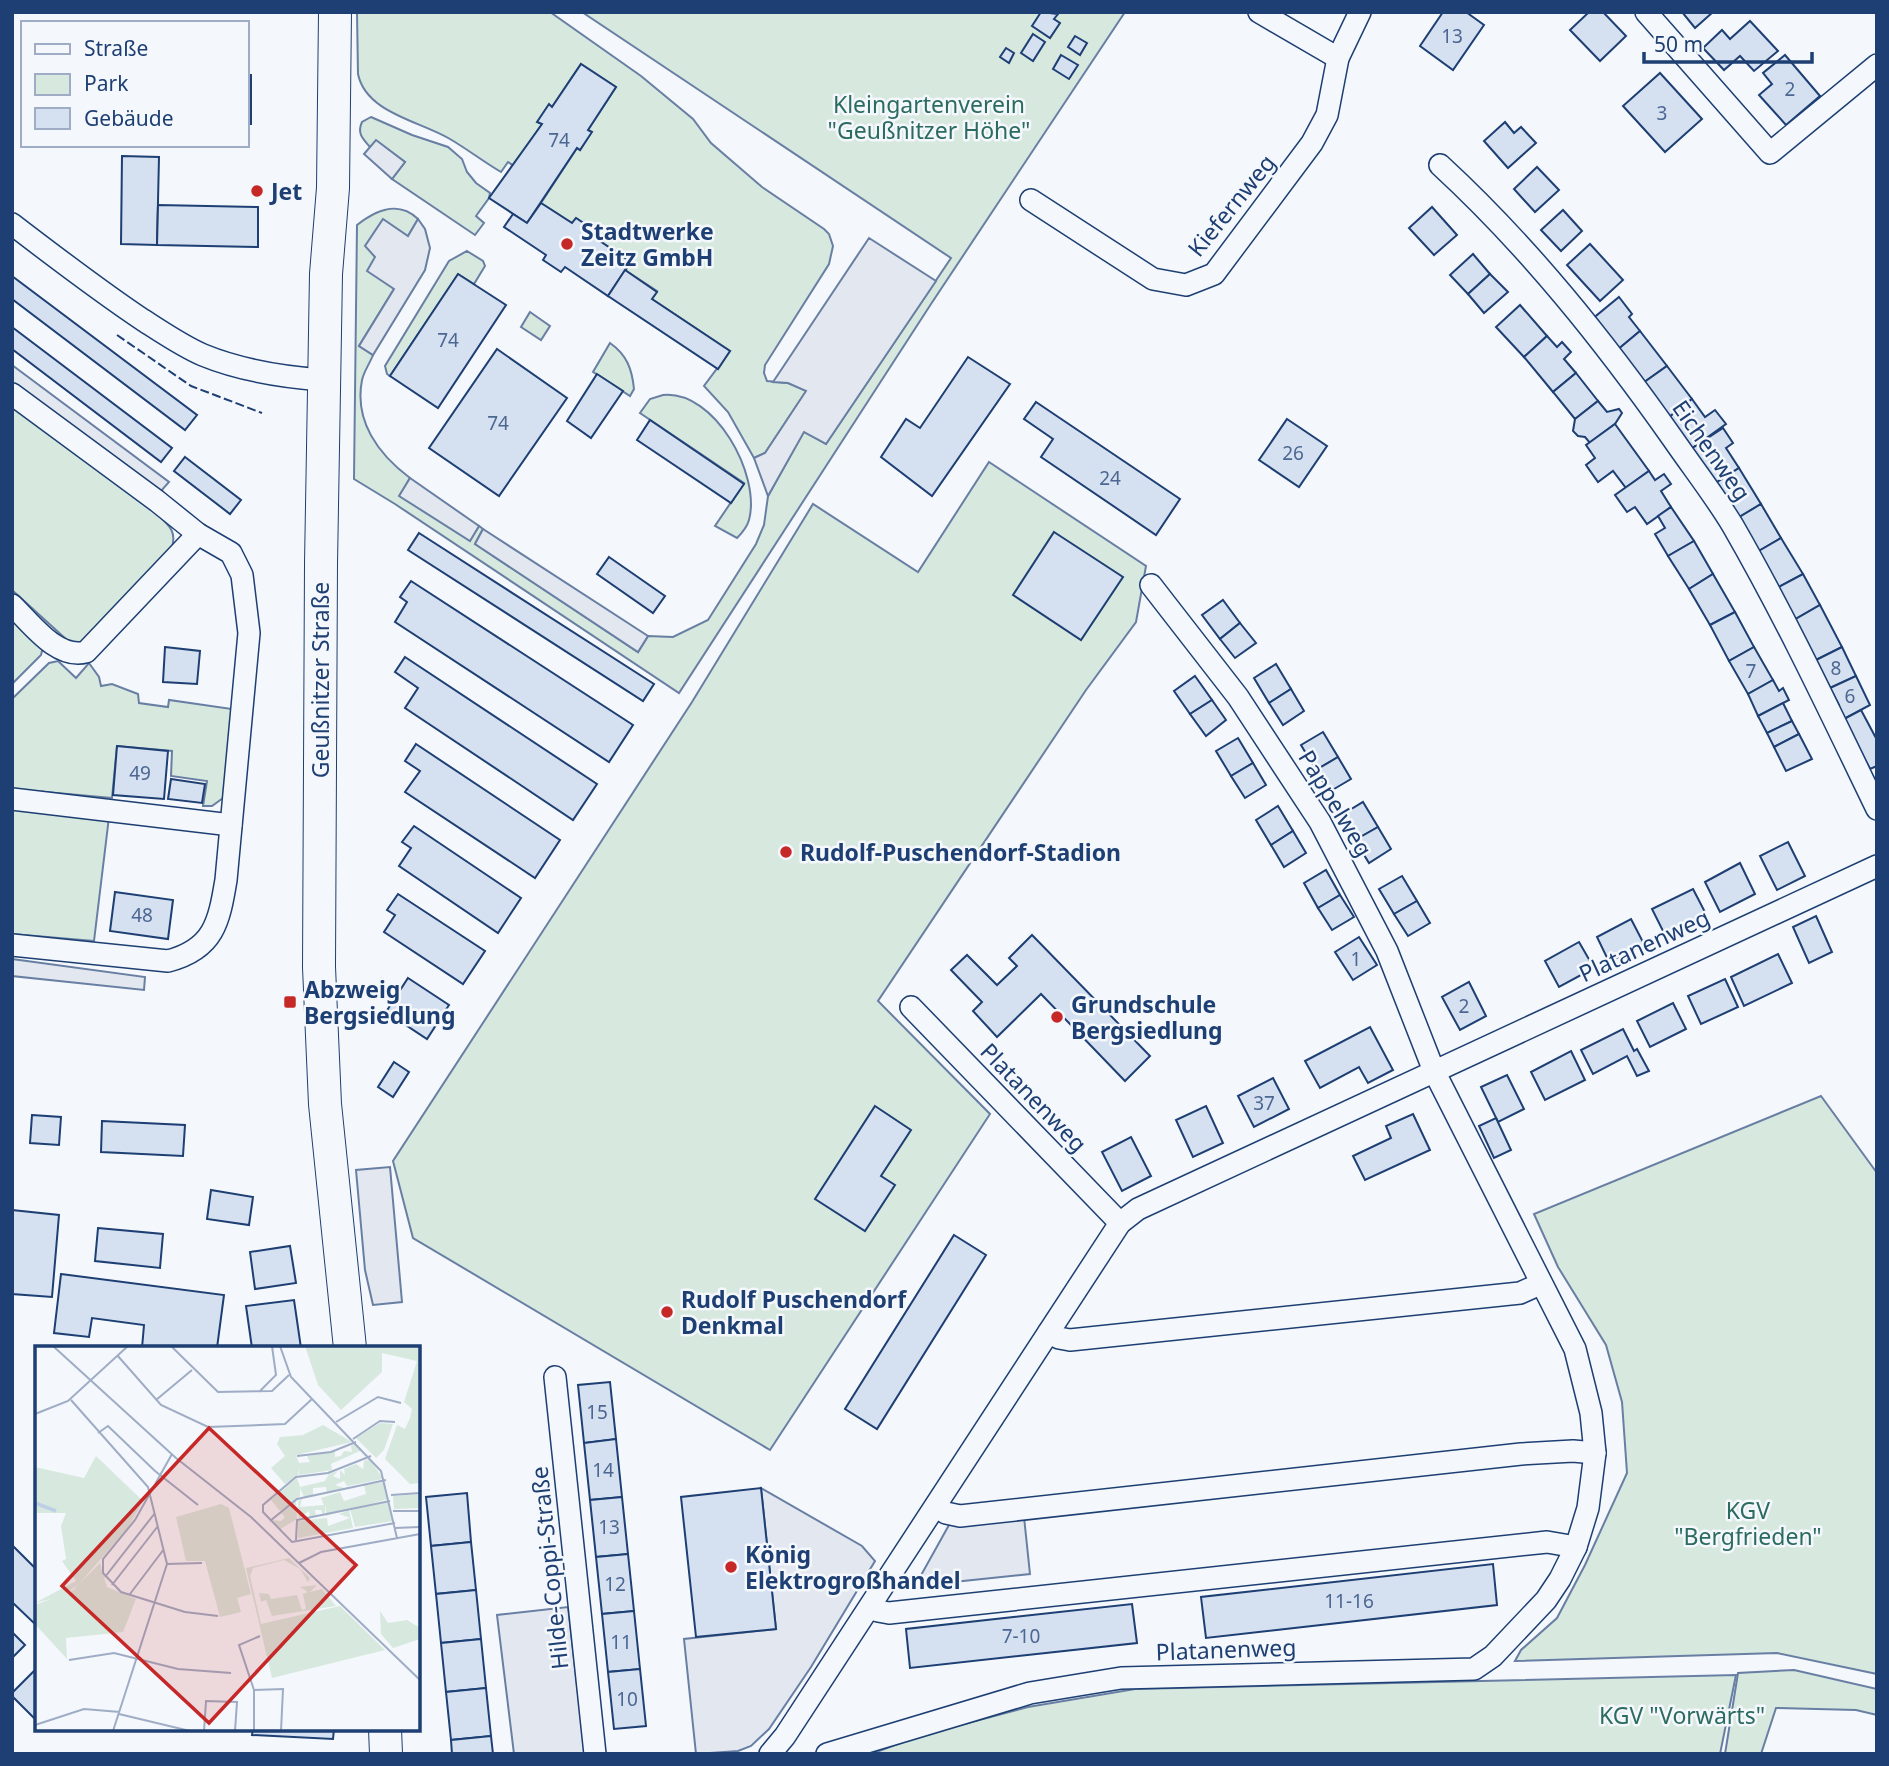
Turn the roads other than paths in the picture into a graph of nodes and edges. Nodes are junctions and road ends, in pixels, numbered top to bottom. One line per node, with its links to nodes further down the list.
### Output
1 (335, 12): 10 (main road, Geußnitzer Straße)
2 (1259, 12): 5 (street)
3 (1360, 12): 5 (street, Kiefernweg)
4 (1646, 12): 6 (street)
5 (1338, 58): 8 (street, Kiefernweg)
6 (1877, 65)
7 (1440, 166): 16 (street, Eichenweg)
8 (1031, 200)
9 (12, 224): 10 (street)
10 (324, 380): 25 (main road, Geußnitzer Straße)
11 (12, 394): 12 (street)
12 (198, 534): 14 (street); 17 (street)
13 (1151, 585): 21 (street, Pappelweg)
14 (12, 605)
15 (12, 799): 17 (street)
16 (1877, 809)
17 (231, 825): 19 (street)
18 (1877, 866): 21 (street, Platanenweg)
19 (12, 945)
20 (911, 1007): 22 (street, Platanenweg)
21 (1434, 1071): 22 (street, Platanenweg); 23 (street, Platanenweg)
22 (1121, 1223): 24 (street, Platanenweg)
23 (1540, 1284): 24 (street); 27 (street, Platanenweg)
24 (1049, 1332): 28 (street, Platanenweg)
25 (349, 1346)
26 (555, 1377): 33 (street, Hilde-Coppi-Straße)
27 (1595, 1453): 28 (street); 29 (street, Platanenweg)
28 (937, 1507): 30 (street, Platanenweg)
29 (1576, 1547): 30 (street); 35 (street, Platanenweg)
30 (871, 1606): 34 (street, Platanenweg)
31 (385, 1731): 32 (main road)
32 (386, 1754)
33 (596, 1754)
34 (770, 1754)
35 (828, 1754)

